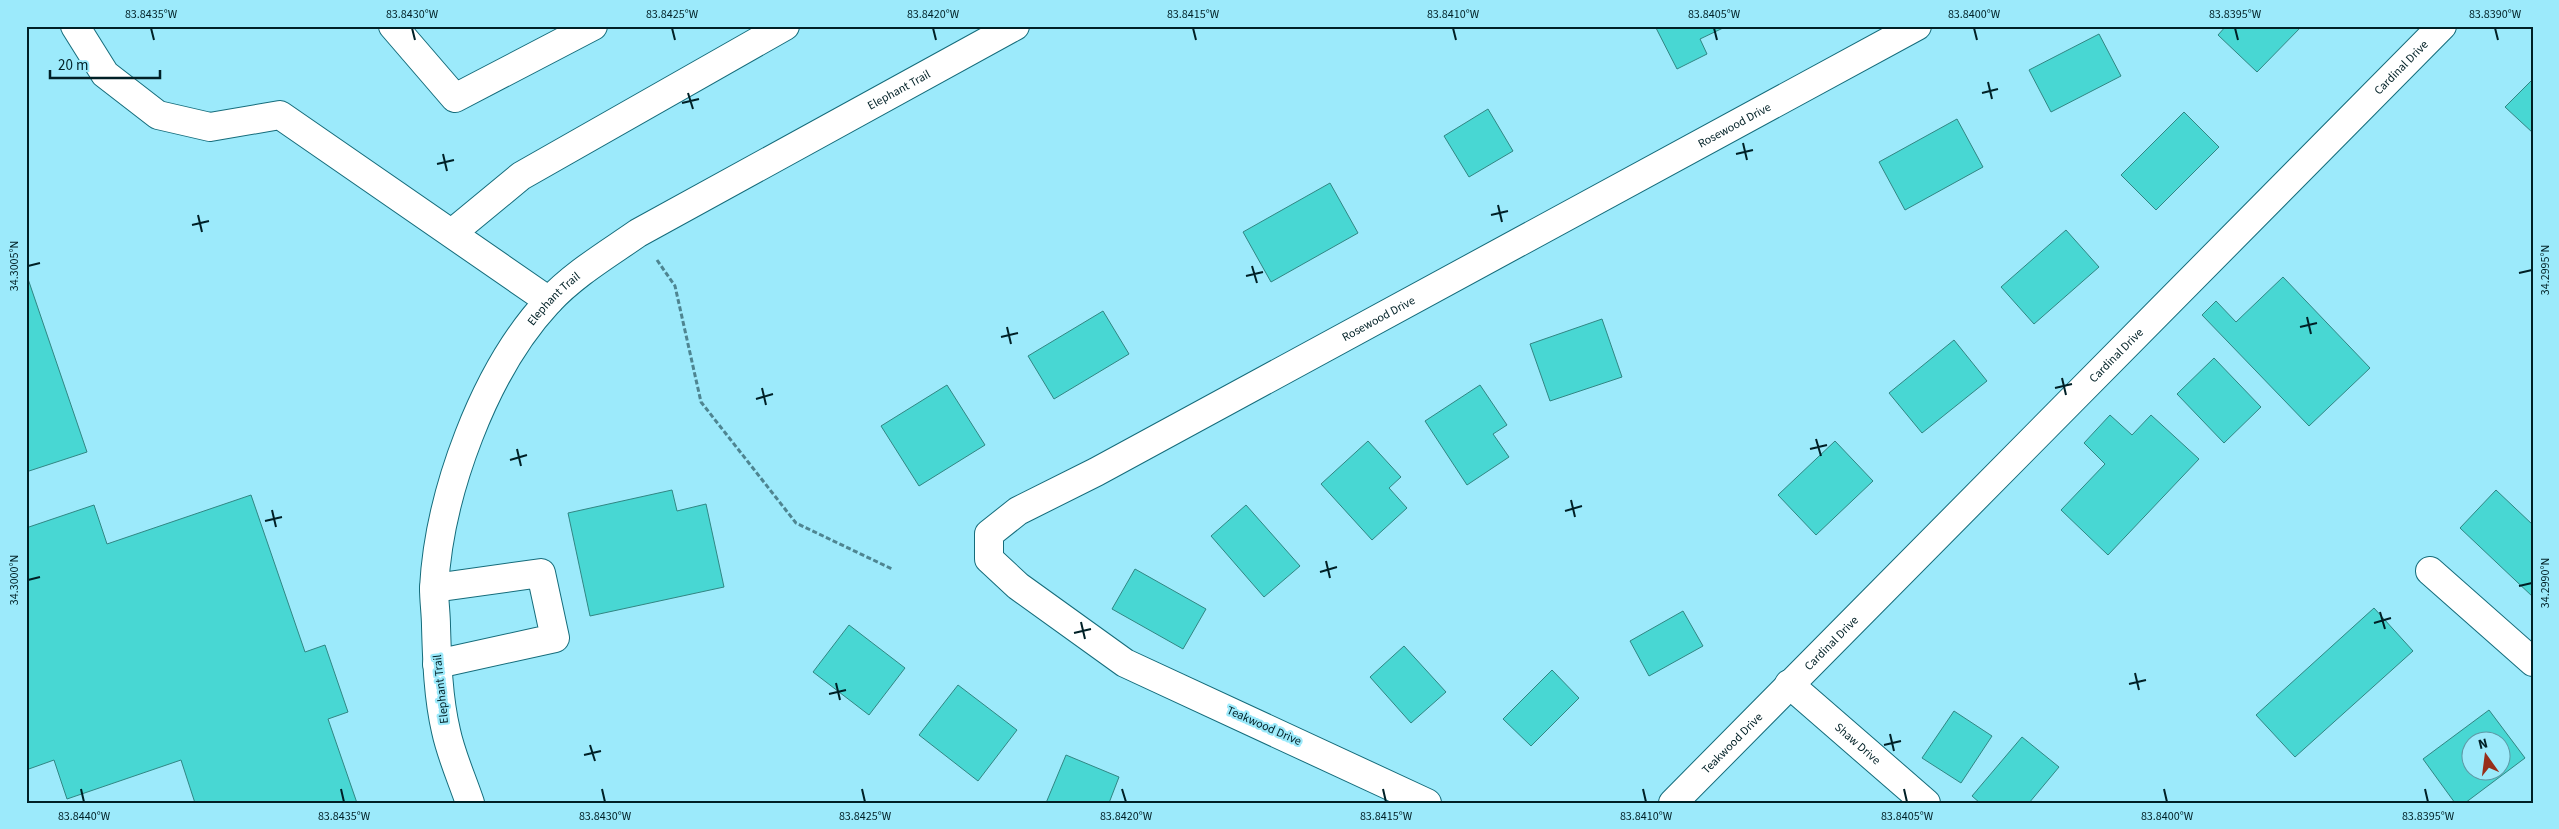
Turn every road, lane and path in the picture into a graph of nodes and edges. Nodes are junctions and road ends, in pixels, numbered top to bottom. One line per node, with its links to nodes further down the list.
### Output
1 (75, 26): 8 (street)
2 (393, 26): 3 (street)
3 (593, 26)
4 (785, 26): 8 (street)
5 (1015, 26): 9 (street, Elephant Trail)
6 (1917, 26): 14 (street, Rosewood Drive)
7 (2442, 26): 17 (street, Cardinal Drive)
8 (452, 232): 10 (street)
9 (638, 233): 10 (street, Elephant Trail); 11 (path)
10 (549, 301): 13 (street, Elephant Trail)
11 (892, 569)
12 (2430, 571): 15 (street)
13 (434, 588): 16 (street, Elephant Trail); 16 (street)
14 (1102, 647): 19 (street, Teakwood Drive)
15 (2533, 662)
16 (438, 664): 18 (street, Elephant Trail)
17 (1789, 684): 20 (street, Teakwood Drive); 21 (street, Shaw Drive)
18 (470, 803)
19 (1427, 803)
20 (1673, 803)
21 (1926, 803)

